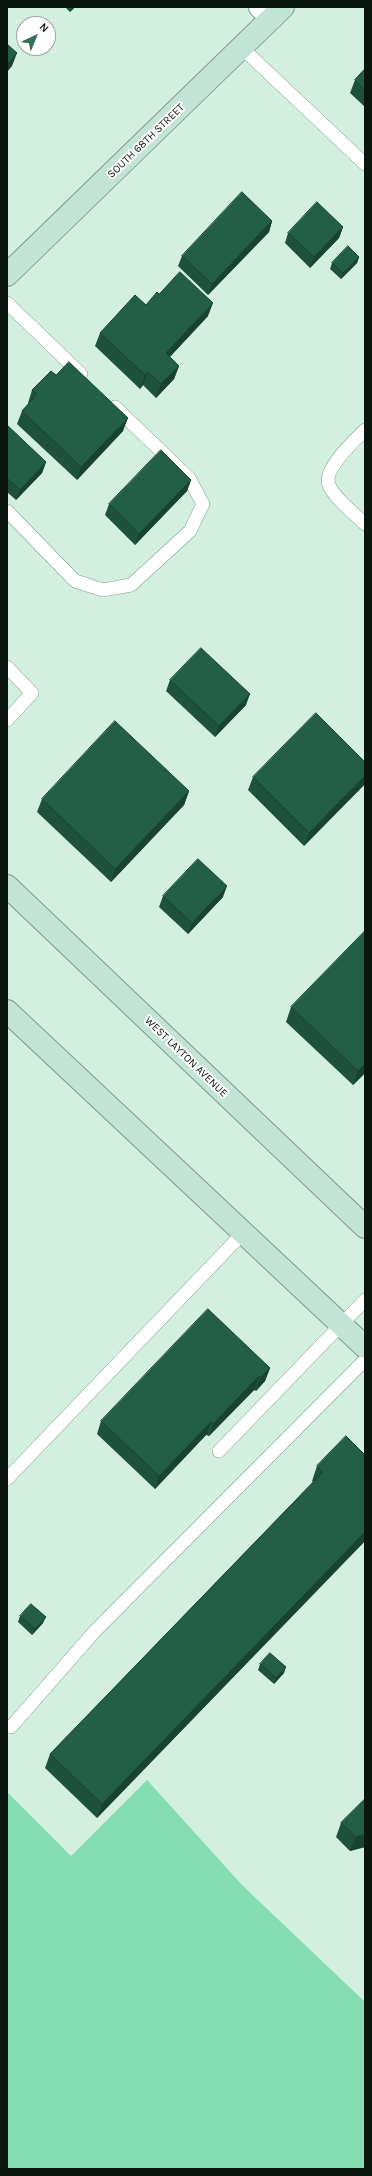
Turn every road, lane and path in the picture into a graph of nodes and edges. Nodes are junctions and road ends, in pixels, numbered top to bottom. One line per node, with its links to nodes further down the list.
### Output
1 (272, 11): 2 (main road, SOUTH 68TH STREET)
2 (242, 48): 3 (lane); 4 (main road, SOUTH 68TH STREET)
3 (365, 164)
4 (7, 275)
5 (7, 303): 6 (lane)
6 (93, 386)
7 (104, 396): 9 (lane)
8 (365, 430): 10 (lane)
9 (7, 511)
10 (365, 524)
11 (7, 667): 12 (lane)
12 (7, 720)
13 (7, 886): 15 (main road, WEST LAYTON AVENUE)
14 (7, 1011): 16 (main road)
15 (365, 1227)
16 (243, 1233): 18 (main road); 22 (lane)
17 (365, 1300): 18 (lane)
18 (341, 1325): 19 (main road); 21 (lane)
19 (365, 1347)
20 (365, 1360): 23 (lane)
21 (219, 1451)
22 (7, 1479)
23 (10, 1727)

